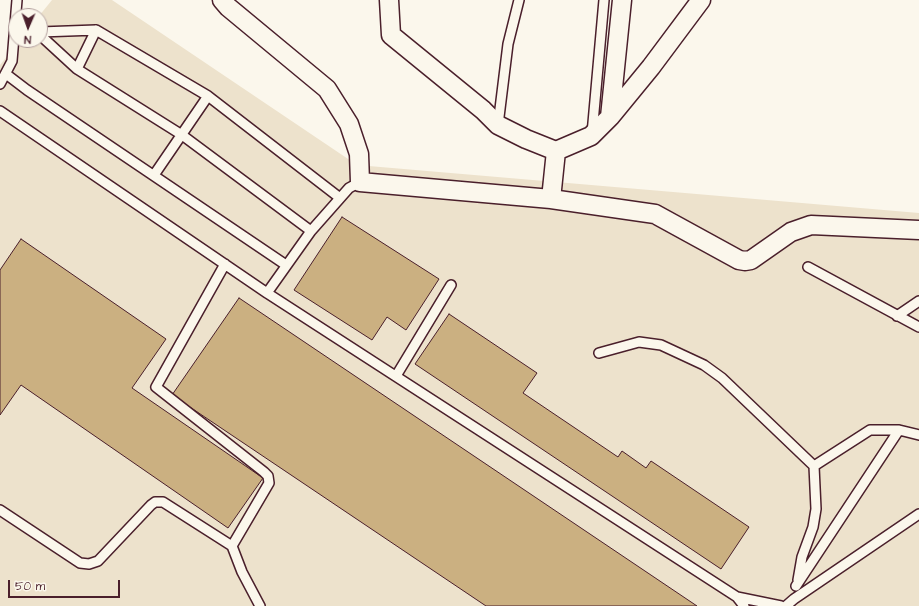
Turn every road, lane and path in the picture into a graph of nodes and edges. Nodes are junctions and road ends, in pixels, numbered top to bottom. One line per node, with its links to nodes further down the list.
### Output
1 (222, 0): 22 (street)
2 (389, 0): 17 (street)
3 (519, 0): 17 (lane)
4 (604, 0): 19 (lane)
5 (622, 0): 16 (street)
6 (701, 0): 16 (street)
7 (96, 30): 8 (lane); 11 (lane); 14 (lane)
8 (48, 33)
9 (48, 41): 11 (lane)
10 (13, 48): 12 (lane)
11 (77, 69): 18 (lane)
12 (6, 74): 13 (lane); 21 (lane)
13 (0, 84)
14 (208, 96): 18 (lane); 23 (lane)
15 (0, 111): 27 (lane)
16 (610, 117): 19 (street)
17 (498, 125): 20 (street)
18 (182, 135): 21 (lane); 26 (lane)
19 (591, 136): 20 (street)
20 (556, 151): 24 (street)
21 (154, 175): 28 (lane)
22 (360, 182): 23 (lane); 24 (street)
23 (340, 198): 26 (lane)
24 (551, 199): 25 (street)
25 (919, 230)
26 (311, 231): 28 (lane)
27 (225, 264): 31 (lane); 42 (lane)
28 (286, 265): 31 (lane)
29 (808, 267): 33 (lane)
30 (451, 285): 36 (lane)
31 (267, 293): 36 (lane)
32 (919, 301): 33 (lane)
33 (897, 316): 34 (lane)
34 (919, 327)
35 (599, 354): 39 (lane)
36 (396, 376): 44 (lane)
37 (899, 430): 38 (lane); 39 (lane); 43 (lane)
38 (919, 435)
39 (814, 466): 43 (lane)
40 (0, 510): 42 (lane)
41 (919, 514): 45 (lane)
42 (232, 546): 46 (lane)
43 (796, 586): 45 (lane)
44 (737, 597): 47 (lane); 48 (lane)
45 (794, 599): 49 (lane)
46 (260, 606)
47 (744, 606)
48 (781, 606)
49 (786, 606)

